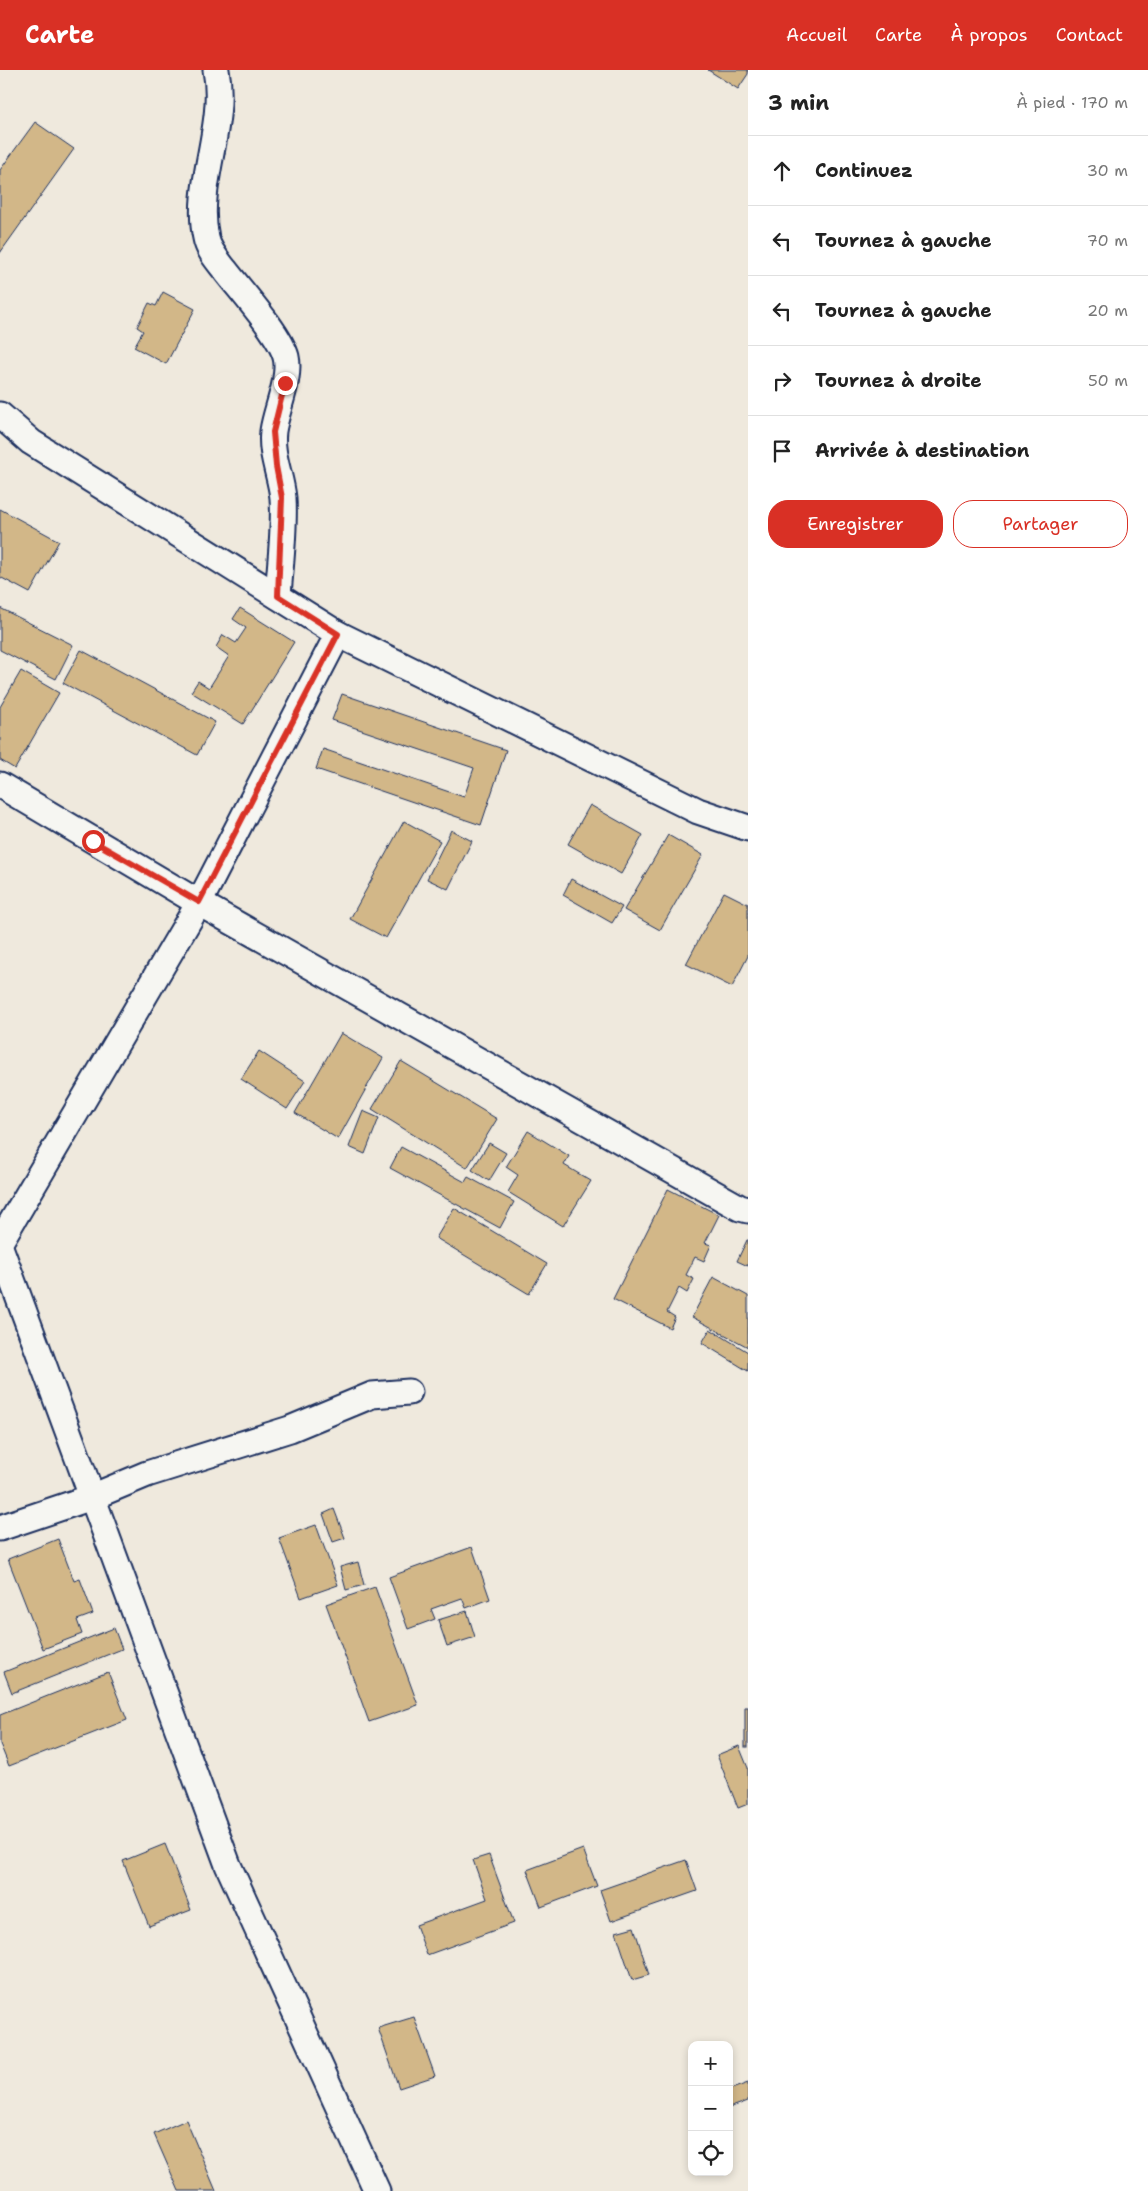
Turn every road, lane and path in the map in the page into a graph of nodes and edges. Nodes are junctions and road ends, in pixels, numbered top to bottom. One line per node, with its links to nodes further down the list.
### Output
1 (216, 70): 3 (street)
2 (0, 415): 3 (street)
3 (278, 596): 4 (street)
4 (338, 634): 6 (street); 7 (street)
5 (0, 785): 7 (street)
6 (748, 828)
7 (199, 902): 8 (street); 9 (street)
8 (748, 1210)
9 (0, 1242)
10 (0, 1247): 12 (street)
11 (408, 1392): 12 (street)
12 (92, 1497): 13 (street); 14 (street)
13 (0, 1528)
14 (377, 2191)

